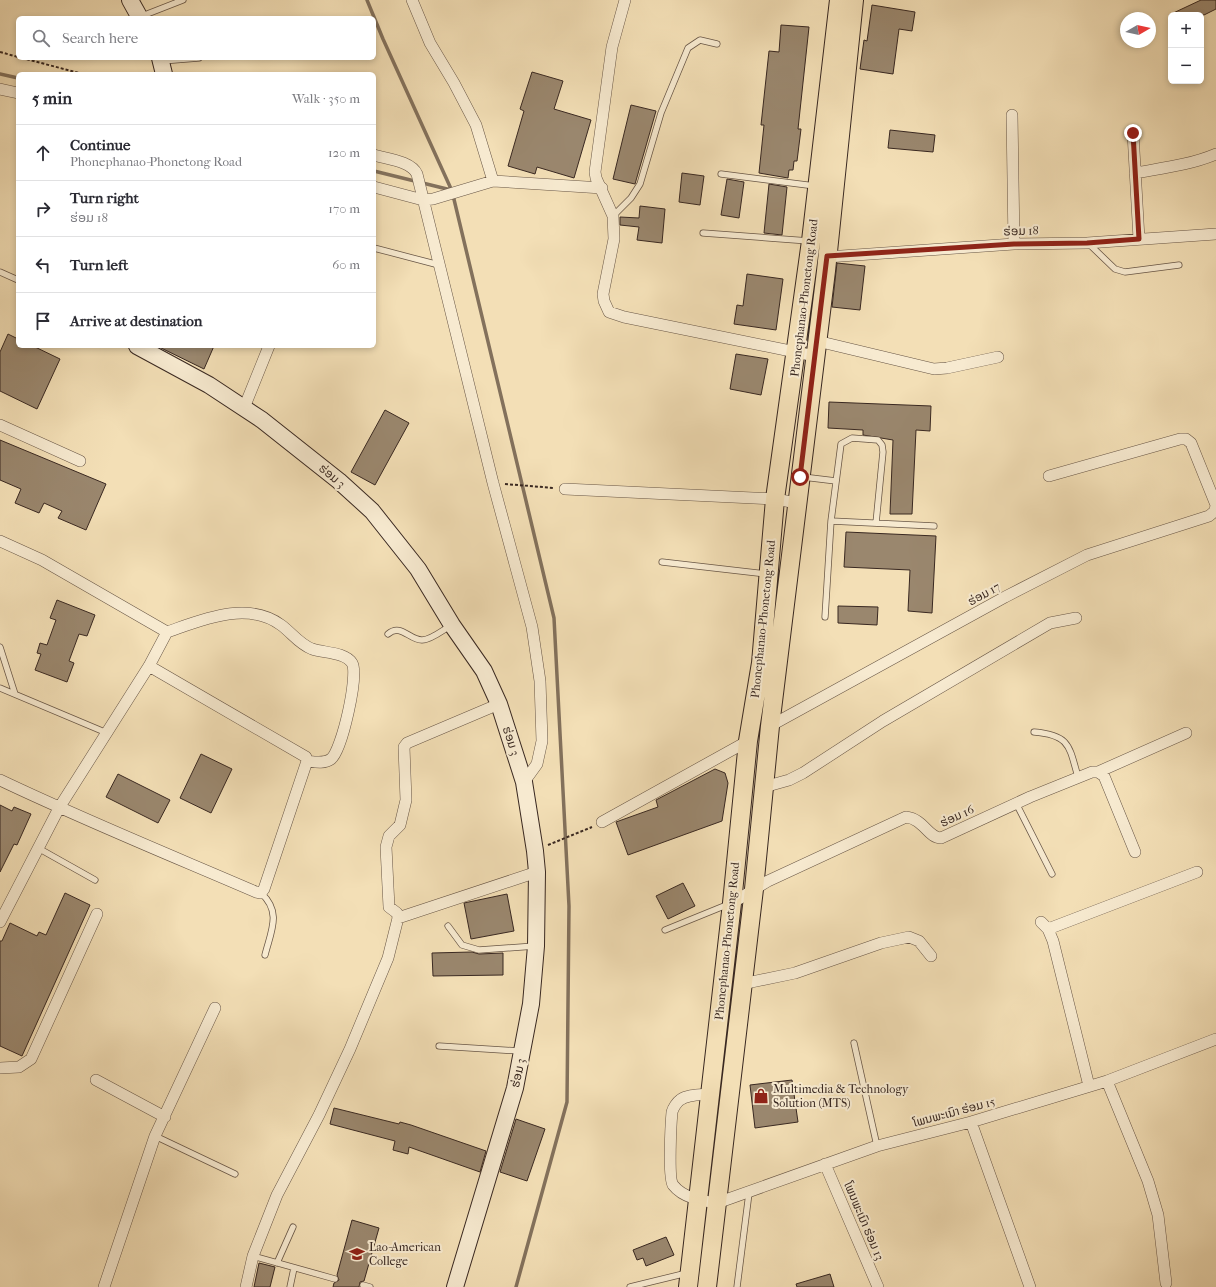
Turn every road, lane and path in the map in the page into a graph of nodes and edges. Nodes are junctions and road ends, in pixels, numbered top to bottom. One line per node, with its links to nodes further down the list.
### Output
1 (130, 0): 7 (street)
2 (183, 0): 8 (lane)
3 (412, 0): 24 (street)
4 (625, 0): 27 (street)
5 (839, 0): 26 (main road, Phonephanao-Phonetong Road)
6 (854, 0): 37 (main road, Phonephanao-Phonetong Road)
7 (139, 16)
8 (145, 16)
9 (717, 44): 29 (lane)
10 (0, 52): 11 (path)
11 (16, 56)
12 (30, 60): 15 (path)
13 (187, 60): 14 (lane)
14 (162, 64)
15 (75, 72)
16 (0, 89): 17 (street)
17 (16, 93)
18 (1012, 115): 35 (street)
19 (1133, 133): 22 (street)
20 (1216, 154): 22 (street)
21 (376, 156): 28 (street)
22 (1135, 173): 32 (street)
23 (721, 174): 26 (lane)
24 (489, 183): 27 (street); 28 (street)
25 (376, 187): 28 (street)
26 (818, 187): 33 (main road, Phonephanao-Phonetong Road)
27 (602, 188): 29 (street)
28 (426, 196): 38 (street)
29 (613, 216): 45 (street)
30 (703, 233): 33 (lane)
31 (1216, 234): 32 (street, ຮ່ອມ 18)
32 (1139, 239): 34 (street, ຮ່ອມ 18)
33 (811, 241): 45 (main road, Phonephanao-Phonetong Road)
34 (1087, 243): 35 (street, ຮ່ອມ 18); 39 (lane)
35 (1014, 244): 37 (street, ຮ່ອມ 18)
36 (376, 249): 38 (lane)
37 (827, 256): 44 (main road, Phonephanao-Phonetong Road)
38 (439, 265): 53 (street)
39 (1179, 265)
40 (0, 272): 41 (lane)
41 (16, 279)
42 (141, 348): 47 (street, ຮ່ອມ 3)
43 (268, 348): 47 (street)
44 (816, 348): 45 (street); 46 (street); 51 (main road, Phonephanao-Phonetong Road)
45 (797, 353): 55 (main road, Phonephanao-Phonetong Road)
46 (998, 357)
47 (244, 408): 66 (street, ຮ່ອມ 3)
48 (0, 425): 49 (street)
49 (80, 461)
50 (1049, 476): 57 (street, ຮ່ອມ 17)
51 (800, 477): 52 (lane); 56 (main road, Phonephanao-Phonetong Road)
52 (836, 481): 58 (lane); 59 (lane)
53 (493, 483): 54 (path); 84 (street)
54 (565, 489): 55 (street)
55 (775, 499): 56 (street); 63 (main road, Phonephanao-Phonetong Road)
56 (797, 503): 70 (main road, Phonephanao-Phonetong Road)
57 (1216, 508): 75 (street, ຮ່ອມ 17)
58 (831, 521): 59 (lane); 64 (lane)
59 (876, 523): 60 (lane)
60 (934, 526)
61 (0, 542): 67 (street)
62 (662, 562): 63 (lane)
63 (769, 574): 70 (main road, Phonephanao-Phonetong Road)
64 (825, 616)
65 (1076, 618): 85 (street)
66 (452, 625): 68 (lane); 74 (street, ຮ່ອມ 3)
67 (167, 632): 71 (street); 80 (street)
68 (388, 634)
69 (0, 647): 73 (lane)
70 (769, 664): 75 (main road, Phonephanao-Phonetong Road); 79 (main road, Phonephanao-Phonetong Road)
71 (148, 666): 77 (street); 80 (street)
72 (0, 688): 73 (lane)
73 (14, 694): 77 (lane)
74 (499, 704): 84 (street, ຮ່ອມ 3); 101 (street)
75 (770, 726): 85 (main road, Phonephanao-Phonetong Road)
76 (1034, 732): 82 (lane)
77 (107, 733): 87 (street)
78 (1186, 733): 81 (street, ຮ່ອມ 16)
79 (748, 741): 88 (street); 98 (main road, Phonephanao-Phonetong Road)
80 (307, 761): 97 (street)
81 (1098, 772): 82 (street, ຮ່ອມ 16); 91 (street)
82 (1078, 777): 86 (street, ຮ່ອມ 16)
83 (0, 780): 87 (street)
84 (524, 782): 92 (street, ຮ່ອມ 3)
85 (764, 787): 96 (main road, Phonephanao-Phonetong Road)
86 (1016, 803): 94 (lane); 96 (street, ຮ່ອມ 16)
87 (59, 808): 90 (street); 97 (street)
88 (602, 822): 89 (path)
89 (545, 847)
90 (38, 848): 95 (lane); 100 (street)
91 (1136, 852)
92 (536, 872): 101 (street); 104 (street, ຮ່ອມ 3)
93 (1197, 872): 116 (street)
94 (1052, 874)
95 (95, 880)
96 (754, 888): 98 (street, ຮ່ອມ 16); 107 (main road, Phonephanao-Phonetong Road)
97 (261, 893): 105 (lane)
98 (732, 903): 103 (lane); 117 (main road, Phonephanao-Phonetong Road)
99 (97, 914): 113 (street)
100 (2, 915)
101 (398, 918): 128 (street)
102 (448, 926): 104 (lane)
103 (665, 930)
104 (536, 946): 112 (street, ຮ່ອມ 3)
105 (265, 955)
106 (930, 956): 107 (street)
107 (742, 984): 126 (main road, Phonephanao-Phonetong Road)
108 (215, 1008): 118 (street)
109 (1216, 1039): 115 (street, ໂພນພະເນົາ ຮ່ອມ 15)
110 (854, 1043): 121 (lane)
111 (439, 1046): 112 (lane)
112 (522, 1051): 139 (street, ຮ່ອມ 3)
113 (0, 1068)
114 (96, 1080): 118 (street)
115 (1107, 1081): 116 (street, ໂພນພະເນົາ ຮ່ອມ 15); 133 (street)
116 (1089, 1086): 119 (street, ໂພນພະເນົາ ຮ່ອມ 15)
117 (710, 1094): 125 (main road, Phonephanao-Phonetong Road); 125 (street, ໂພນພະເນົາ ຮ່ອມ 15)
118 (165, 1117): 120 (street)
119 (971, 1122): 121 (street, ໂພນພະເນົາ ຮ່ອມ 15); 144 (street)
120 (155, 1136): 123 (lane); 135 (street)
121 (877, 1146): 122 (street, ໂພນພະເນົາ ຮ່ອມ 15)
122 (825, 1164): 124 (street, ໂພນພະເນົາ ຮ່ອມ 15); 143 (street, ໂພນພະເນົາ ຮ່ອມ 13)
123 (235, 1174)
124 (749, 1192): 126 (street, ໂພນພະເນົາ ຮ່ອມ 15); 142 (lane)
125 (698, 1200): 126 (street, ໂພນພະເນົາ ຮ່ອມ 15); 132 (main road, Phonephanao-Phonetong Road)
126 (717, 1203): 141 (main road, Phonephanao-Phonetong Road)
127 (293, 1227): 129 (lane)
128 (253, 1256): 129 (lane); 136 (street)
129 (277, 1263): 130 (lane)
130 (294, 1268): 131 (lane); 137 (lane)
131 (335, 1279)
132 (689, 1280): 140 (lane)
133 (1166, 1283)
134 (363, 1285): 138 (lane)
135 (104, 1287)
136 (246, 1287)
137 (290, 1287)
138 (370, 1287)
139 (455, 1287)
140 (630, 1287)
141 (707, 1287)
142 (737, 1287)
143 (878, 1287)
144 (1030, 1287)

